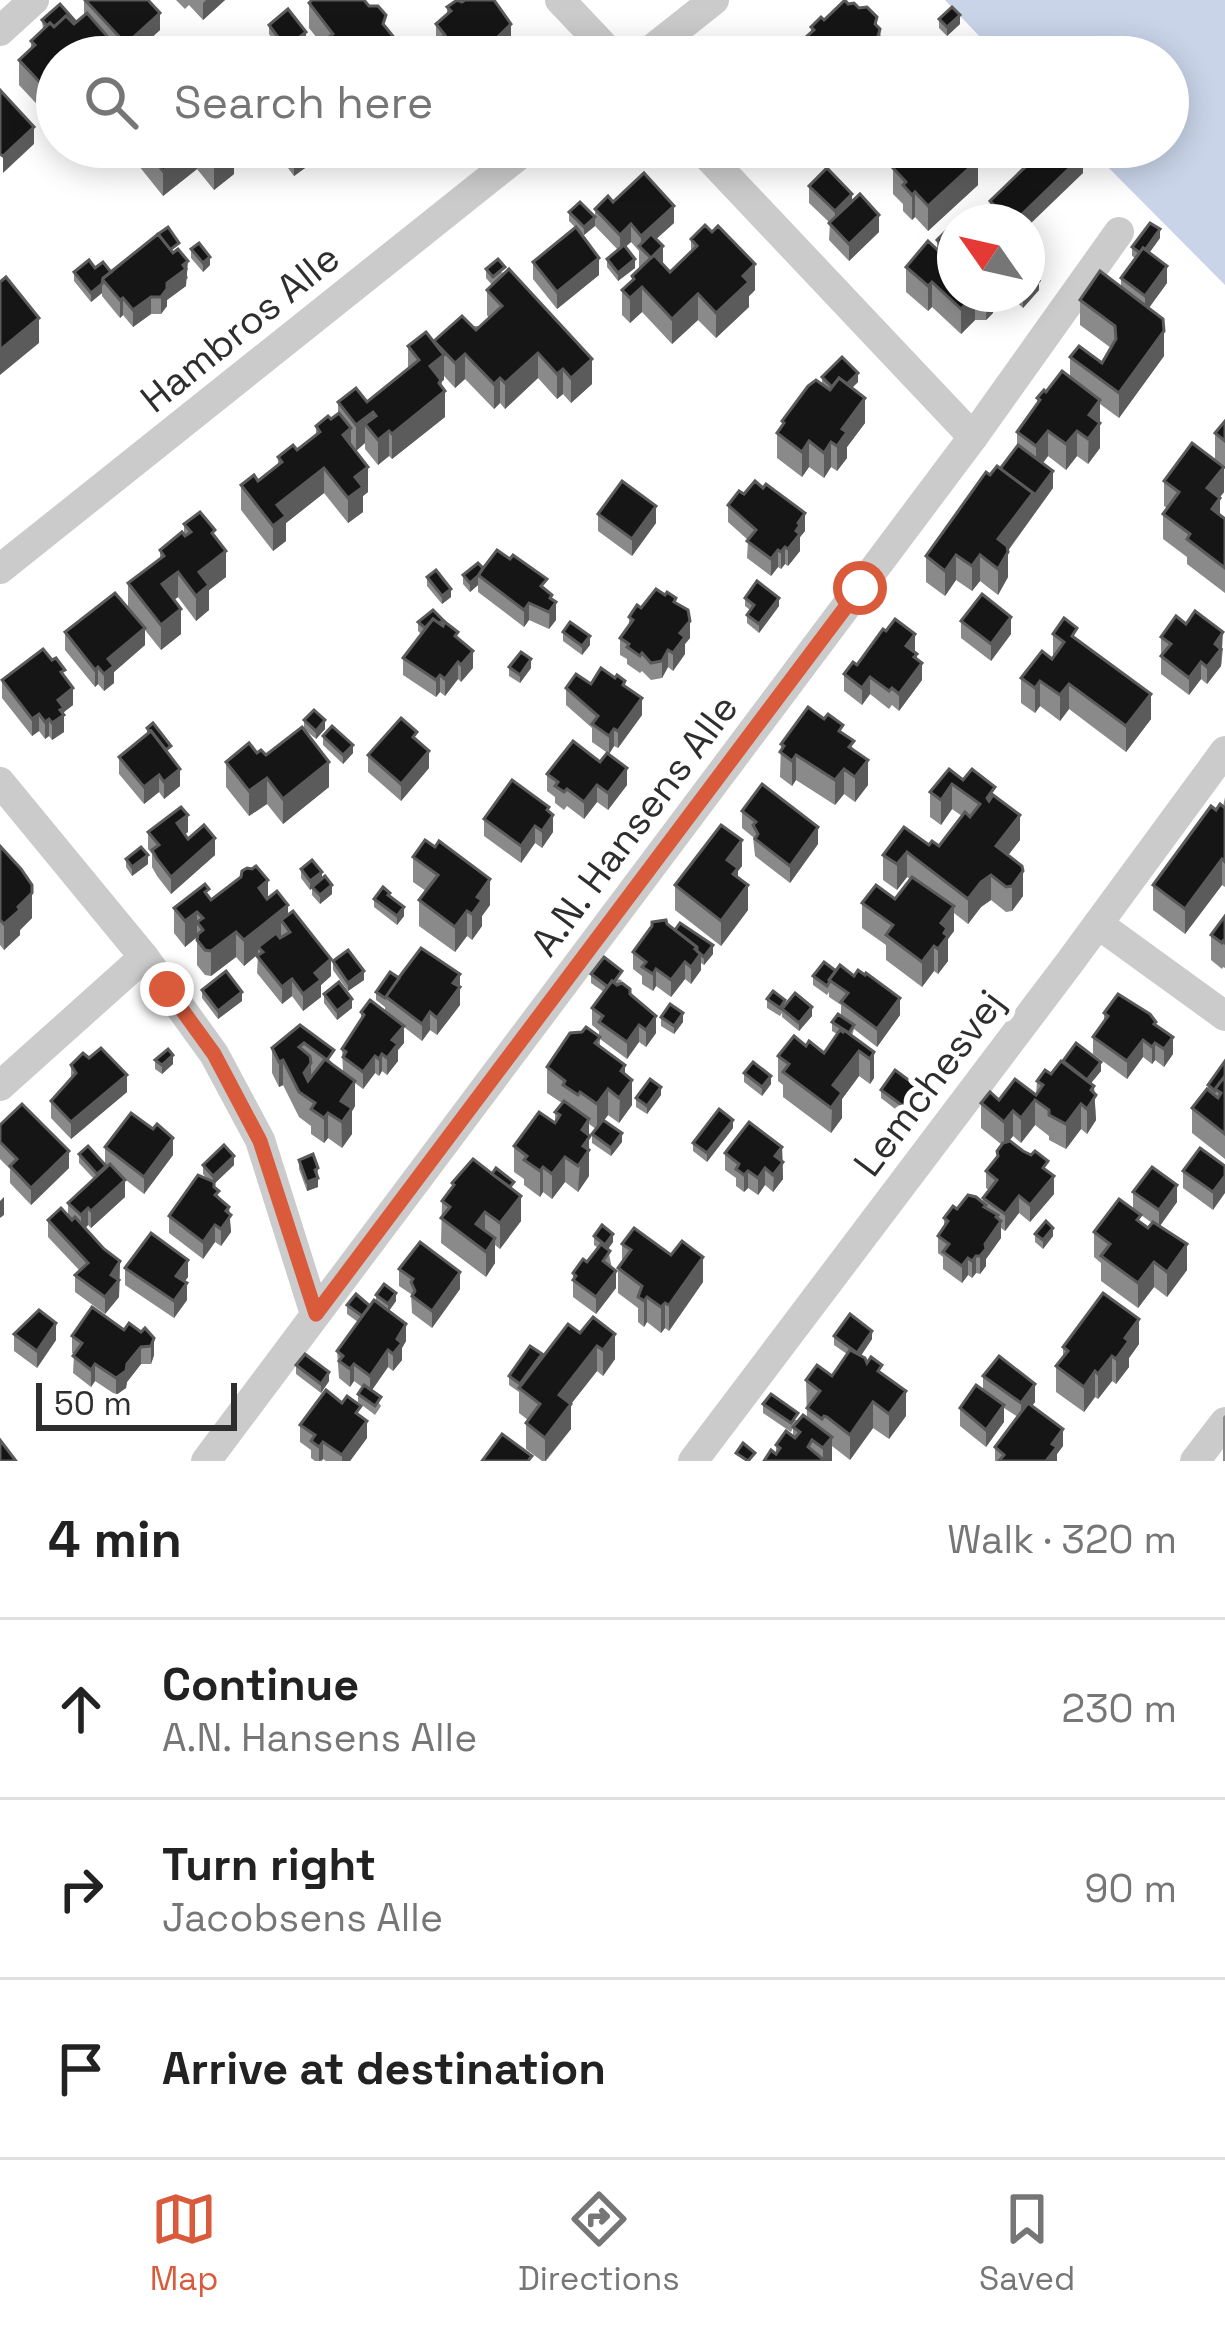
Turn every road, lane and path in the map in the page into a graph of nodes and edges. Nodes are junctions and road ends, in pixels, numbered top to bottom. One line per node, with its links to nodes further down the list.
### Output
1 (34, 0): 4 (street)
2 (560, 0): 5 (street)
3 (713, 0): 6 (street)
4 (0, 32)
5 (594, 36)
6 (668, 36)
7 (503, 168): 11 (street, Hambros Alle)
8 (719, 168): 10 (street)
9 (1119, 232): 10 (street, A.N. Hansens Alle)
10 (973, 437): 18 (street, A.N. Hansens Alle)
11 (0, 569)
12 (1225, 751): 14 (street, Lemchesvej)
13 (0, 782): 15 (street)
14 (1098, 924): 16 (street); 21 (street, Lemchesvej)
15 (144, 957): 17 (street); 18 (street)
16 (1225, 1016)
17 (0, 1086)
18 (316, 1314): 20 (street, A.N. Hansens Alle)
19 (1225, 1422): 22 (street)
20 (206, 1461)
21 (693, 1461)
22 (1195, 1461)

